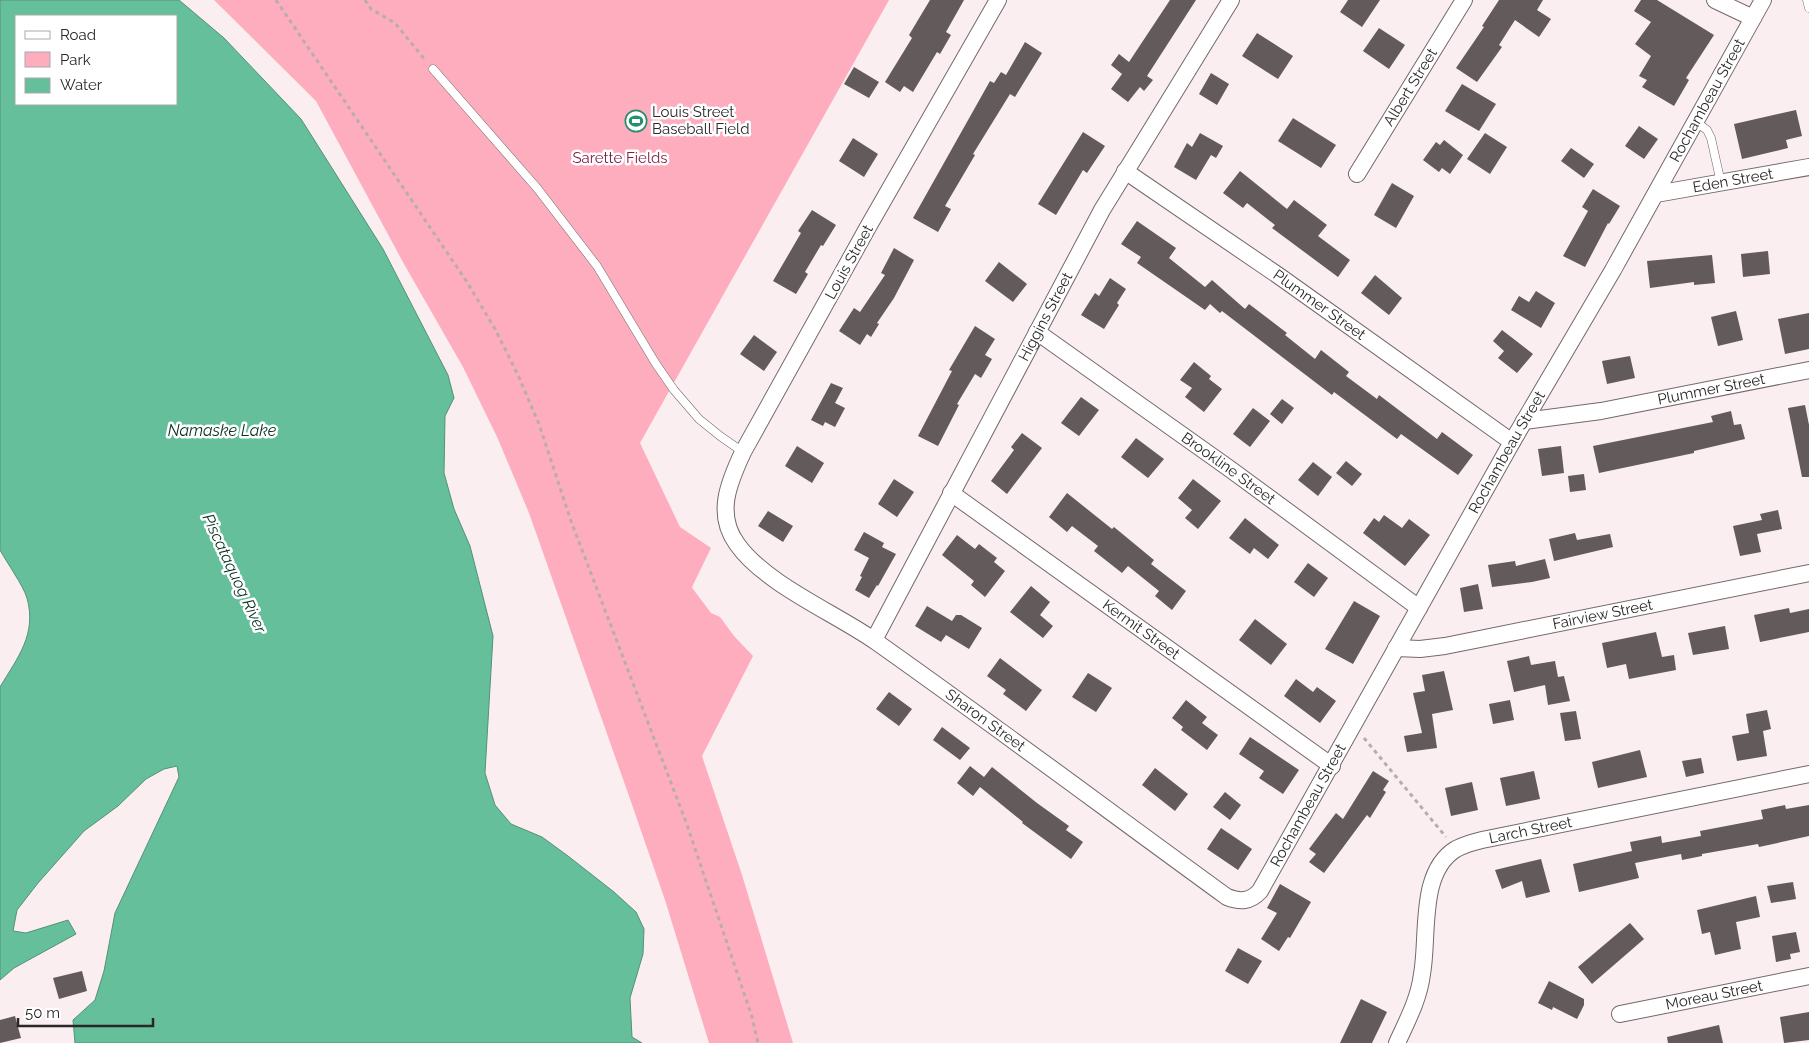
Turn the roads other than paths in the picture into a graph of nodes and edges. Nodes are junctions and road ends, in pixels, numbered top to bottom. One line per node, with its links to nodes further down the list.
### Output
1 (998, 0): 20 (street, Louis Street)
2 (1231, 0): 12 (street, Higgins Street)
3 (1464, 0): 13 (street, Albert Street)
4 (1715, 0): 8 (street)
5 (1763, 0): 8 (street, Rochambeau Street)
6 (1806, 0): 7 (lane)
7 (1809, 8)
8 (1752, 18): 10 (street, Rochambeau Street)
9 (433, 69): 20 (lane)
10 (1696, 122): 14 (lane); 15 (street, Rochambeau Street)
11 (1809, 166): 14 (street, Eden Street)
12 (1125, 171): 16 (street, Higgins Street); 19 (street, Plummer Street)
13 (1357, 174)
14 (1721, 183): 15 (street, Eden Street)
15 (1656, 194): 18 (street, Rochambeau Street)
16 (1037, 332): 21 (street, Higgins Street); 24 (street, Brookline Street)
17 (1809, 370): 18 (street, Plummer Street)
18 (1524, 421): 19 (street, Rochambeau Street)
19 (1512, 442): 24 (street, Rochambeau Street)
20 (743, 452): 22 (street, Louis Street)
21 (951, 493): 25 (street, Higgins Street); 27 (street, Kermit Street)
22 (729, 532): 25 (street, Sharon Street)
23 (1809, 573): 26 (street, Fairview Street)
24 (1419, 608): 26 (street, Rochambeau Street)
25 (874, 640): 29 (street, Sharon Street)
26 (1396, 648): 27 (street, Rochambeau Street)
27 (1332, 766): 29 (street, Rochambeau Street)
28 (1809, 774): 32 (street, Larch Street)
29 (1247, 900)
30 (1809, 976): 31 (street, Moreau Street)
31 (1620, 1014)
32 (1397, 1043)

